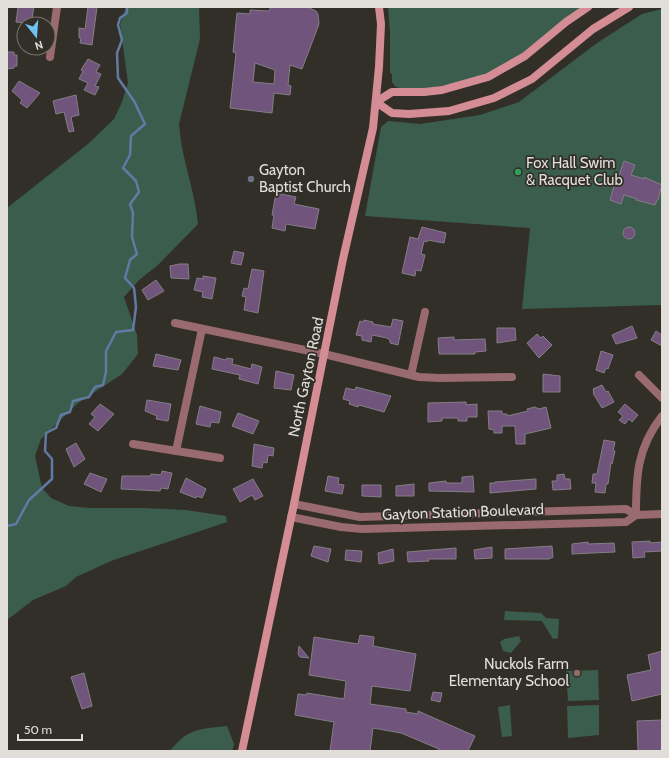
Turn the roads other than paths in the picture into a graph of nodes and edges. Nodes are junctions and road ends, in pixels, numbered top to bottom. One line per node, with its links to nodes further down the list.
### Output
1 (57, 7): 5 (street)
2 (379, 7): 6 (street, North Gayton Road)
3 (588, 7): 6 (street)
4 (629, 7): 6 (street)
5 (50, 57)
6 (376, 102): 10 (street, North Gayton Road)
7 (425, 312): 11 (street)
8 (175, 323): 9 (street)
9 (202, 329): 10 (street); 17 (street)
10 (324, 354): 11 (street); 19 (street, North Gayton Road)
11 (411, 375): 13 (street)
12 (639, 375): 14 (street)
13 (512, 377)
14 (662, 398)
15 (662, 416): 21 (street)
16 (133, 444): 17 (street)
17 (176, 450): 18 (street)
18 (220, 458)
19 (294, 504): 21 (street, Gayton Station Boulevard); 22 (street, North Gayton Road)
20 (662, 514): 21 (street, Gayton Station Boulevard)
21 (636, 515): 22 (street, Gayton Station Boulevard)
22 (291, 517): 23 (street, North Gayton Road)
23 (242, 751)

